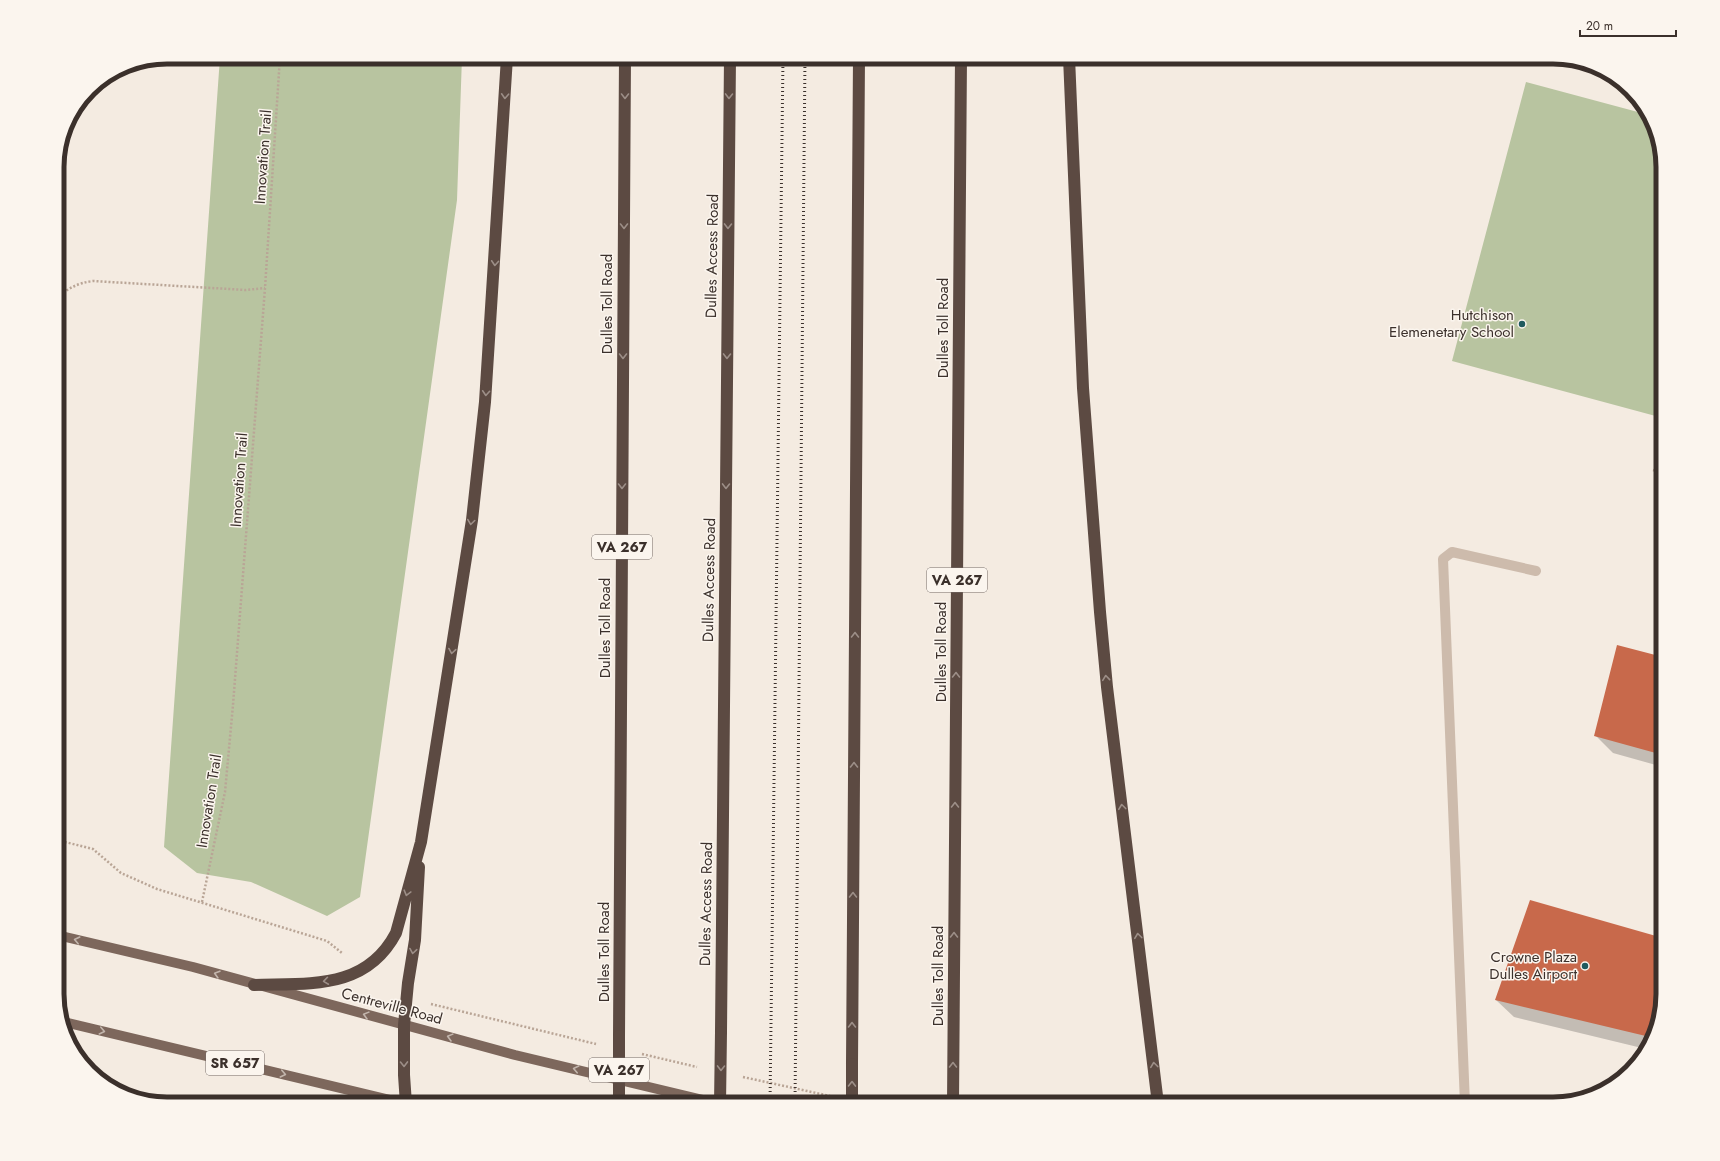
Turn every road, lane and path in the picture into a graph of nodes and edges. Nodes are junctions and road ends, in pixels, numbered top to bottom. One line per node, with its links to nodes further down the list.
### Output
1 (280, 64): 8 (path, Innovation Trail)
2 (507, 64): 14 (highway, one-way to 14)
3 (625, 64): 28 (highway, Dulles Toll Road / VA 267, one-way to 28, bridge)
4 (730, 64): 30 (highway, Dulles Access Road, one-way to 30, bridge)
5 (859, 64): 32 (highway, one-way to 5, bridge)
6 (961, 64): 33 (highway, Dulles Toll Road / VA 267, one-way to 6)
7 (1069, 64): 34 (highway, one-way to 7)
8 (265, 288): 9 (path); 15 (path, Innovation Trail)
9 (64, 293)
10 (1653, 470): 11 (path)
11 (1656, 471)
12 (1536, 570): 35 (lane)
13 (64, 842): 15 (path)
14 (420, 842): 18 (highway, one-way to 18); 21 (highway, one-way to 21)
15 (202, 902): 17 (path)
16 (64, 937): 18 (main road, Centreville Road, one-way to 16)
17 (343, 953)
18 (254, 985): 21 (main road, Centreville Road, one-way to 18)
19 (431, 1004): 22 (path)
20 (69, 1023): 26 (main road, SR 657, one-way to 26)
21 (404, 1025): 27 (highway, one-way to 27); 29 (main road, Centreville Road, one-way to 21)
22 (603, 1045)
23 (642, 1054): 24 (path)
24 (703, 1068)
25 (741, 1076): 31 (path)
26 (378, 1097)
27 (406, 1097)
28 (619, 1097)
29 (691, 1097)
30 (720, 1097)
31 (833, 1097)
32 (852, 1097)
33 (953, 1097)
34 (1157, 1097)
35 (1464, 1097)

